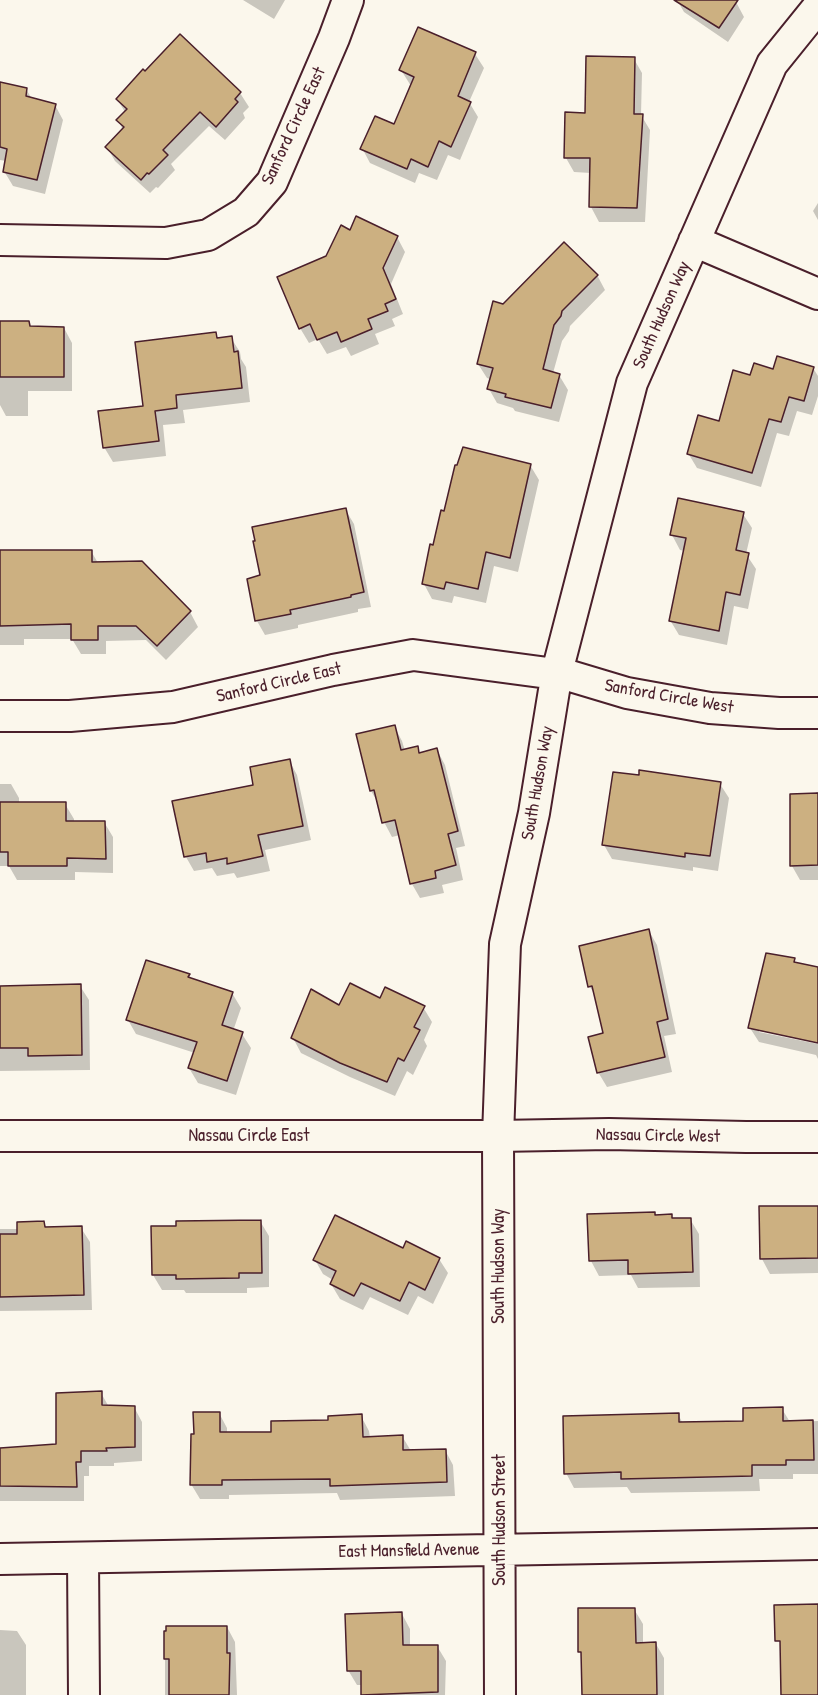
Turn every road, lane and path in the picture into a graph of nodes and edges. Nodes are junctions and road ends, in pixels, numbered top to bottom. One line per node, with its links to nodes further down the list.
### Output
1 (348, 0): 3 (street, Sanford Circle East)
2 (818, 7): 4 (street, South Hudson Way)
3 (0, 240)
4 (694, 242): 5 (street, South Hudson Way); 6 (street, South Hudson Way)
5 (818, 294)
6 (557, 672): 7 (street, Sanford Circle West); 8 (street, Sanford Circle East); 10 (street, South Hudson Way)
7 (818, 712)
8 (0, 716)
9 (0, 1136): 10 (street, Nassau Circle East)
10 (498, 1136): 11 (street, Nassau Circle West); 12 (street, South Hudson Way)
11 (818, 1137)
12 (500, 1345): 14 (street, South Hudson Street)
13 (818, 1544): 14 (street, East Mansfield Avenue)
14 (500, 1550): 15 (street, East Mansfield Avenue); 18 (street, South Hudson Street)
15 (83, 1558): 16 (street, East Mansfield Avenue); 17 (street)
16 (0, 1559)
17 (84, 1695)
18 (500, 1695)

